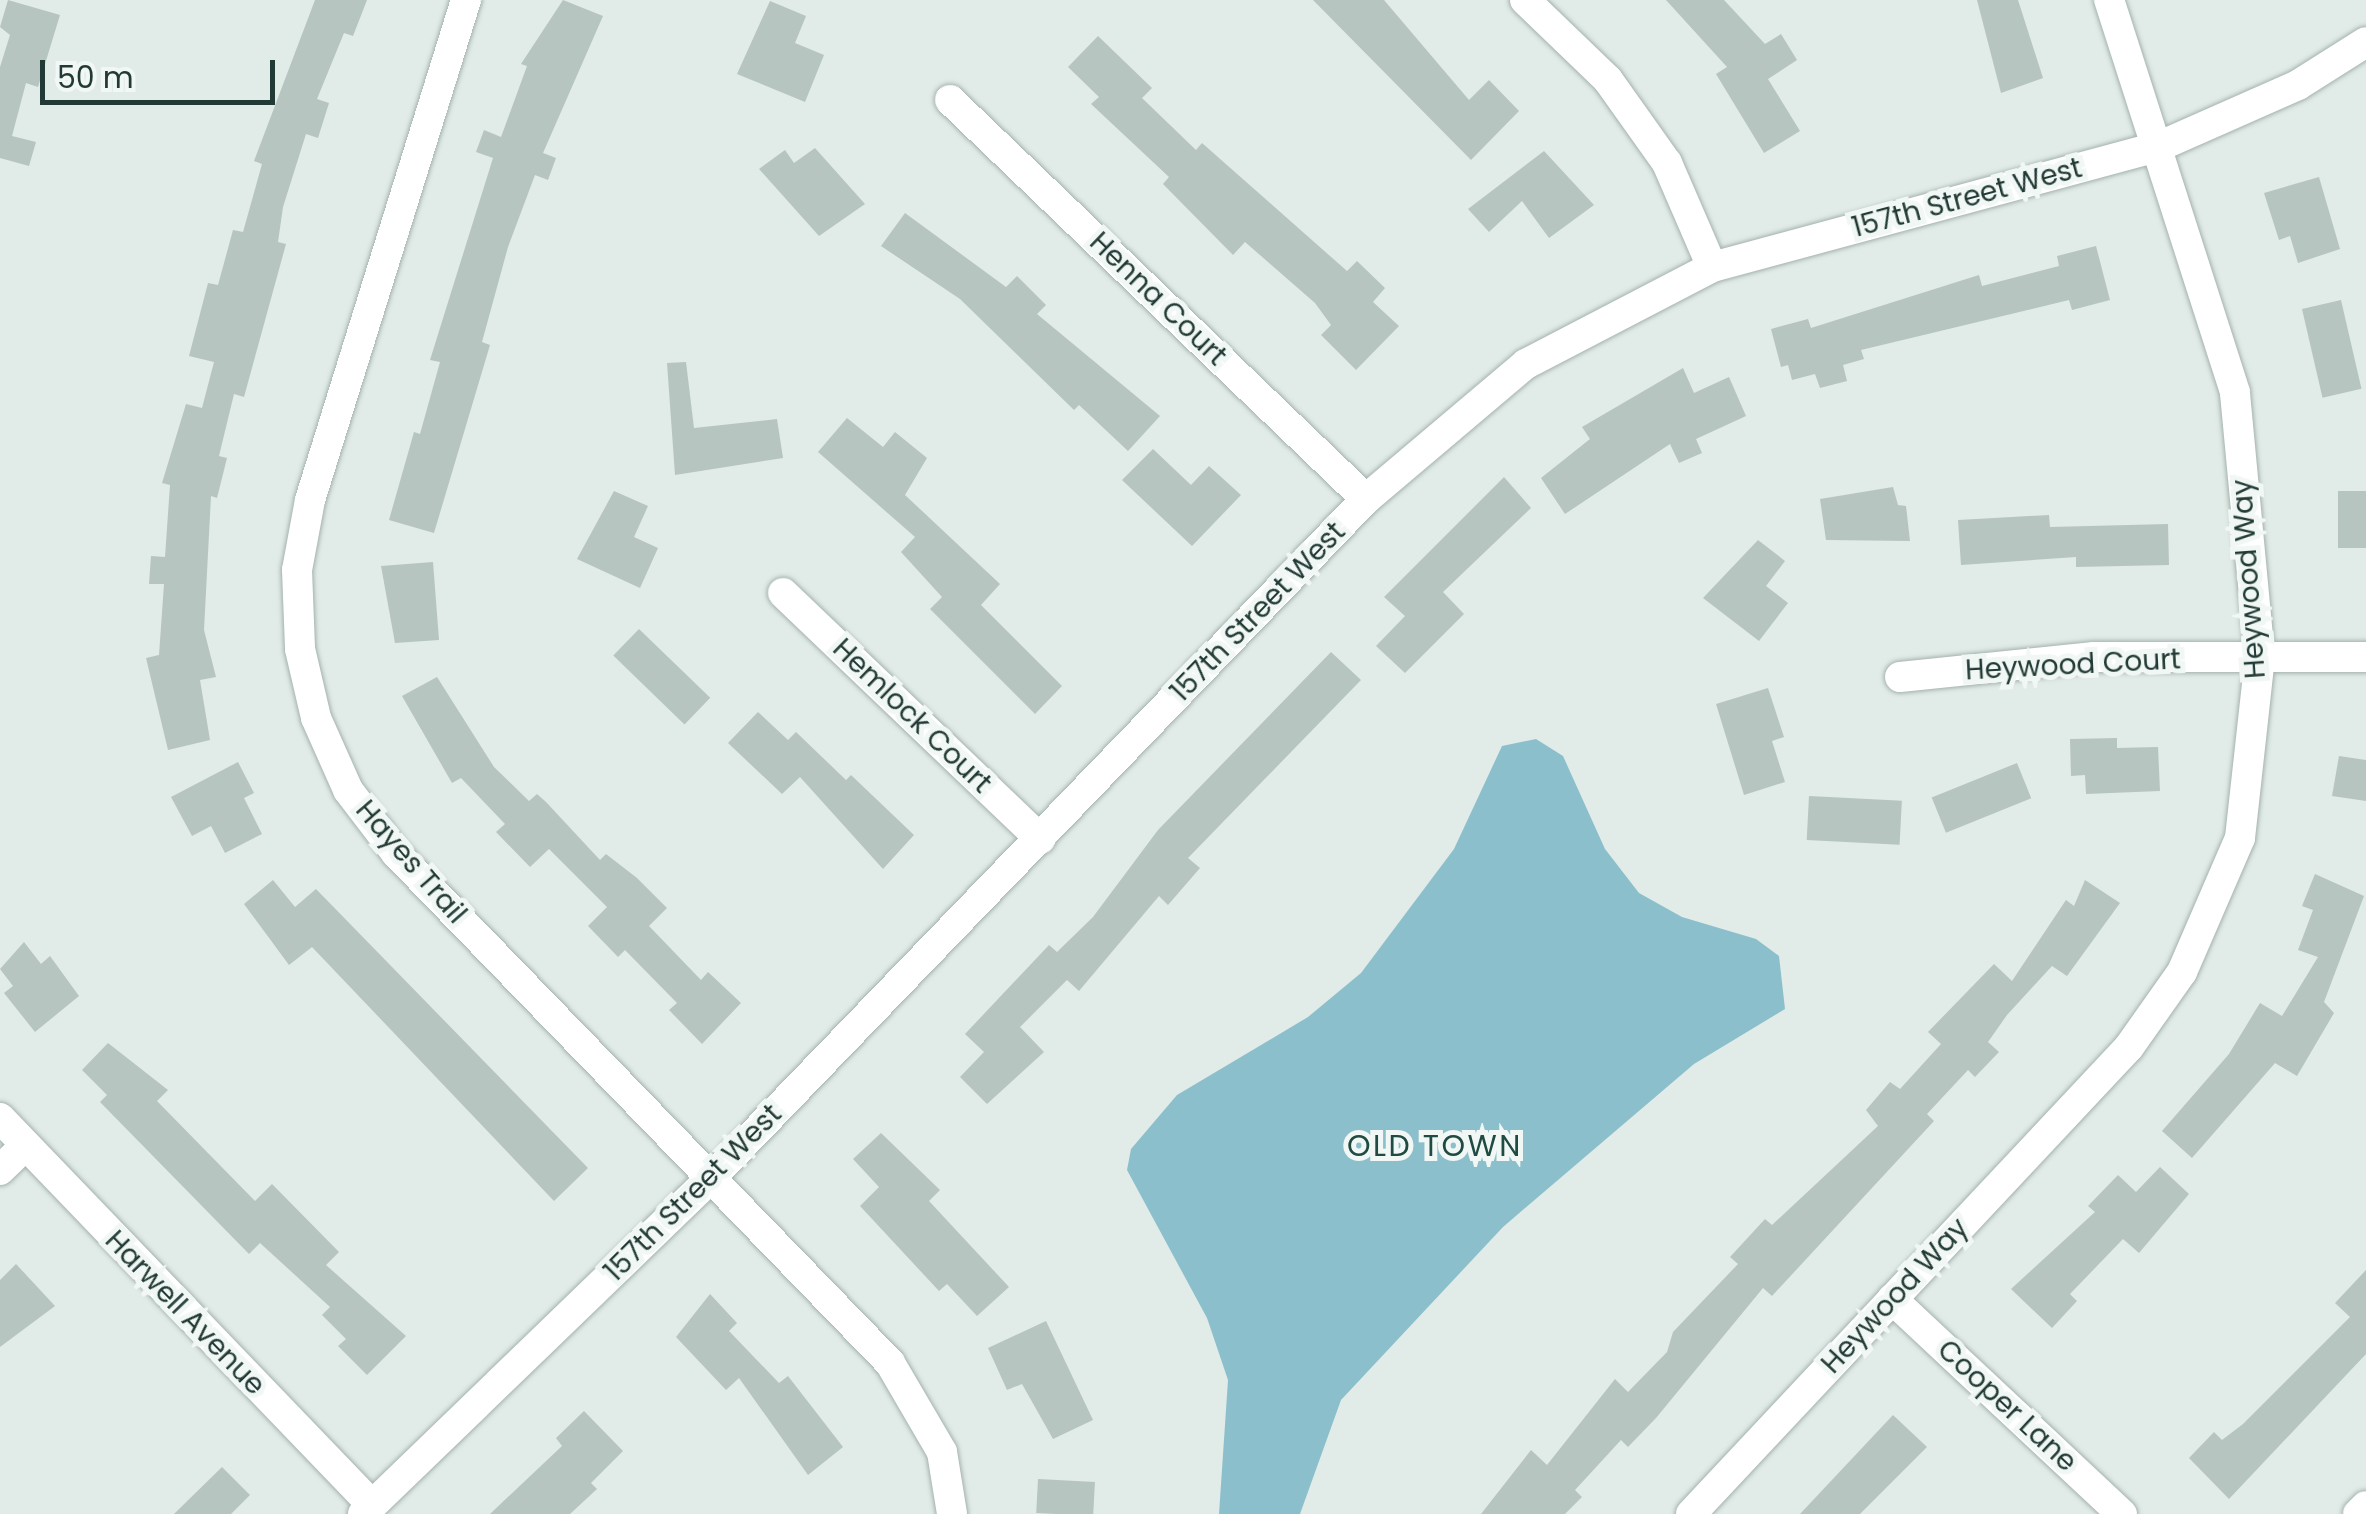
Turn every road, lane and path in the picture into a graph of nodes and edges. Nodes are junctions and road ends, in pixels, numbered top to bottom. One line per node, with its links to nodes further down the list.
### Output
1 (466, 0): 17 (street, Hayes Trail)
2 (1525, 0): 7 (street)
3 (2109, 0): 6 (street, Heywood Way)
4 (2366, 42): 6 (street, 157th Street West)
5 (950, 100): 8 (street, Henna Court)
6 (2160, 146): 7 (street, 157th Street West); 11 (street, Heywood Way)
7 (1712, 268): 8 (street, 157th Street West)
8 (1366, 498): 13 (street, 157th Street West)
9 (783, 593): 13 (street, Hemlock Court)
10 (2366, 657): 11 (street, Heywood Court)
11 (2260, 658): 12 (street, Heywood Court); 18 (street, Heywood Way)
12 (1900, 677)
13 (1040, 839): 17 (street, 157th Street West)
14 (0, 1118): 15 (street, Harwell Avenue)
15 (24, 1146): 16 (street); 20 (street, Harwell Avenue)
16 (0, 1170)
17 (710, 1178): 20 (street, 157th Street West); 21 (street, Hayes Trail)
18 (1892, 1299): 22 (street, Heywood Way); 23 (street, Cooper Lane)
19 (2366, 1506): 24 (street)
20 (367, 1510)
21 (952, 1514)
22 (1691, 1514)
23 (2122, 1514)
24 (2358, 1514)

